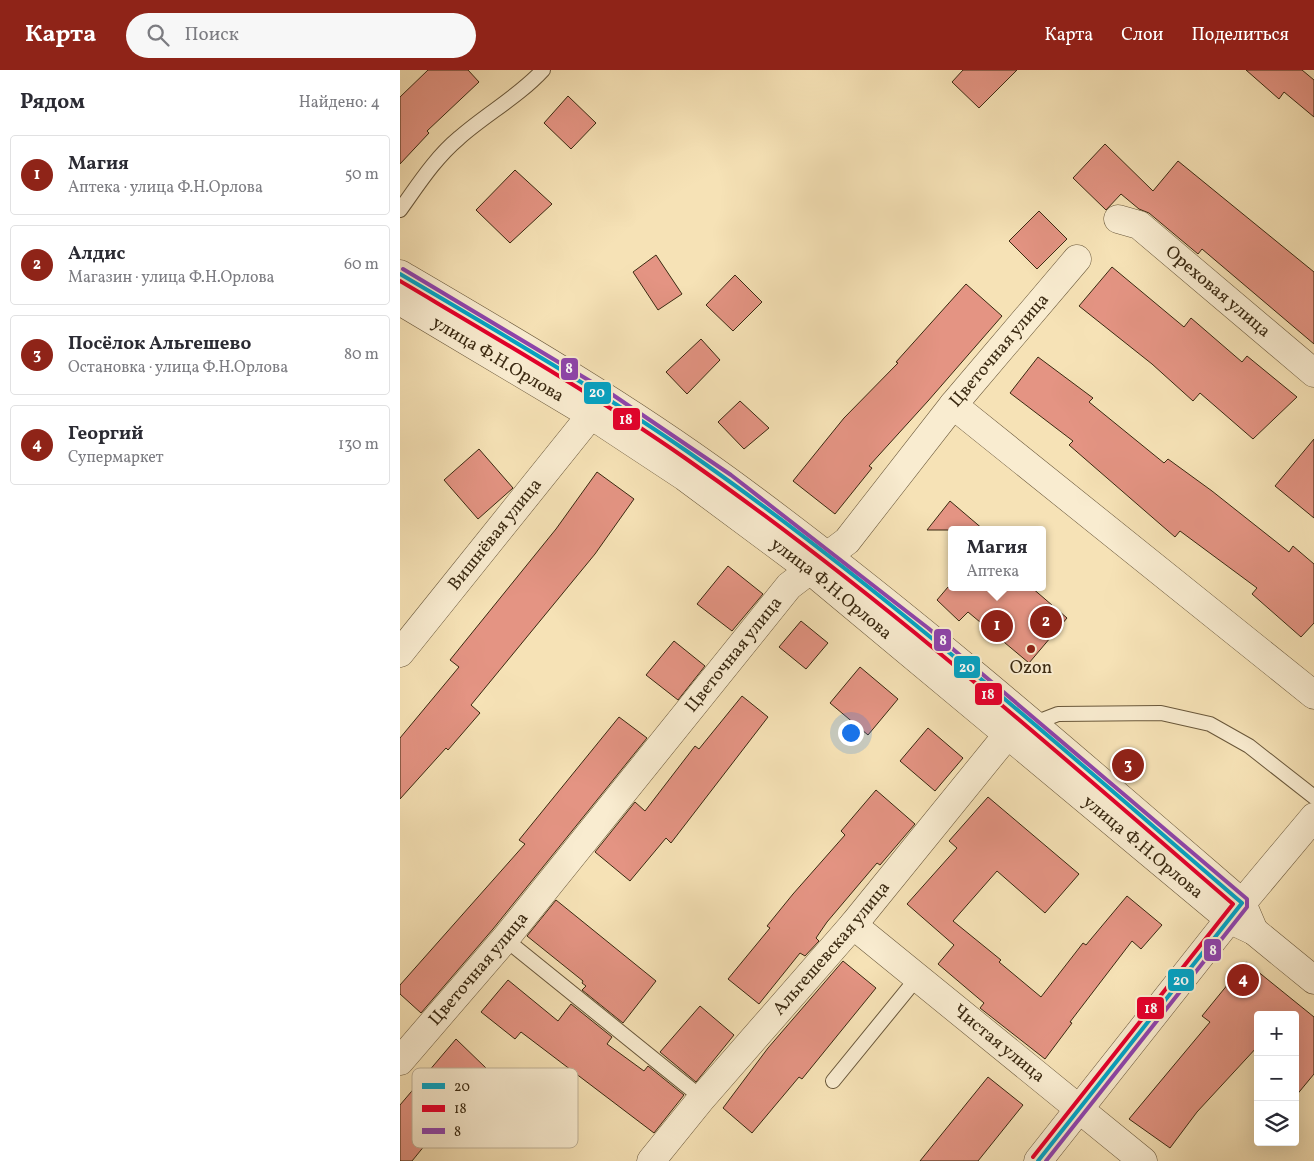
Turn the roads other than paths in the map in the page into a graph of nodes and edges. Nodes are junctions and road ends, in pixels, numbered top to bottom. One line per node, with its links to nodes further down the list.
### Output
1 (543, 70): 2 (lane)
2 (400, 210)
3 (1118, 219): 7 (street, Ореховая улица)
4 (1077, 259): 8 (street, Цветочная улица)
5 (400, 274): 10 (street, улица Ф.Н.Орлова)
6 (400, 301): 9 (street, улица Ф.Н.Орлова)
7 (1314, 373)
8 (952, 404): 10 (street, Цветочная улица); 12 (street)
9 (591, 415): 10 (street, улица Ф.Н.Орлова); 11 (street, Вишнёвая улица)
10 (818, 563): 13 (street, улица Ф.Н.Орлова); 18 (street, Цветочная улица)
11 (400, 654)
12 (1314, 695)
13 (1020, 729): 14 (lane); 16 (street, улица Ф.Н.Орлова); 17 (street, Альгешевская улица)
14 (1314, 797)
15 (1314, 817): 16 (street)
16 (1236, 911): 20 (street, улица Ф.Н.Орлова); 24 (street)
17 (853, 925): 19 (street, Чистая улица); 23 (street, Альгешевская улица)
18 (505, 939): 21 (street, Цветочная улица); 23 (lane)
19 (917, 978): 22 (lane); 24 (street, Чистая улица)
20 (1314, 980)
21 (400, 1060)
22 (833, 1080)
23 (702, 1098): 25 (street, Альгешевская улица)
24 (1079, 1110): 26 (street); 27 (street, Чистая улица)
25 (651, 1161)
26 (1038, 1161)
27 (1143, 1161)

